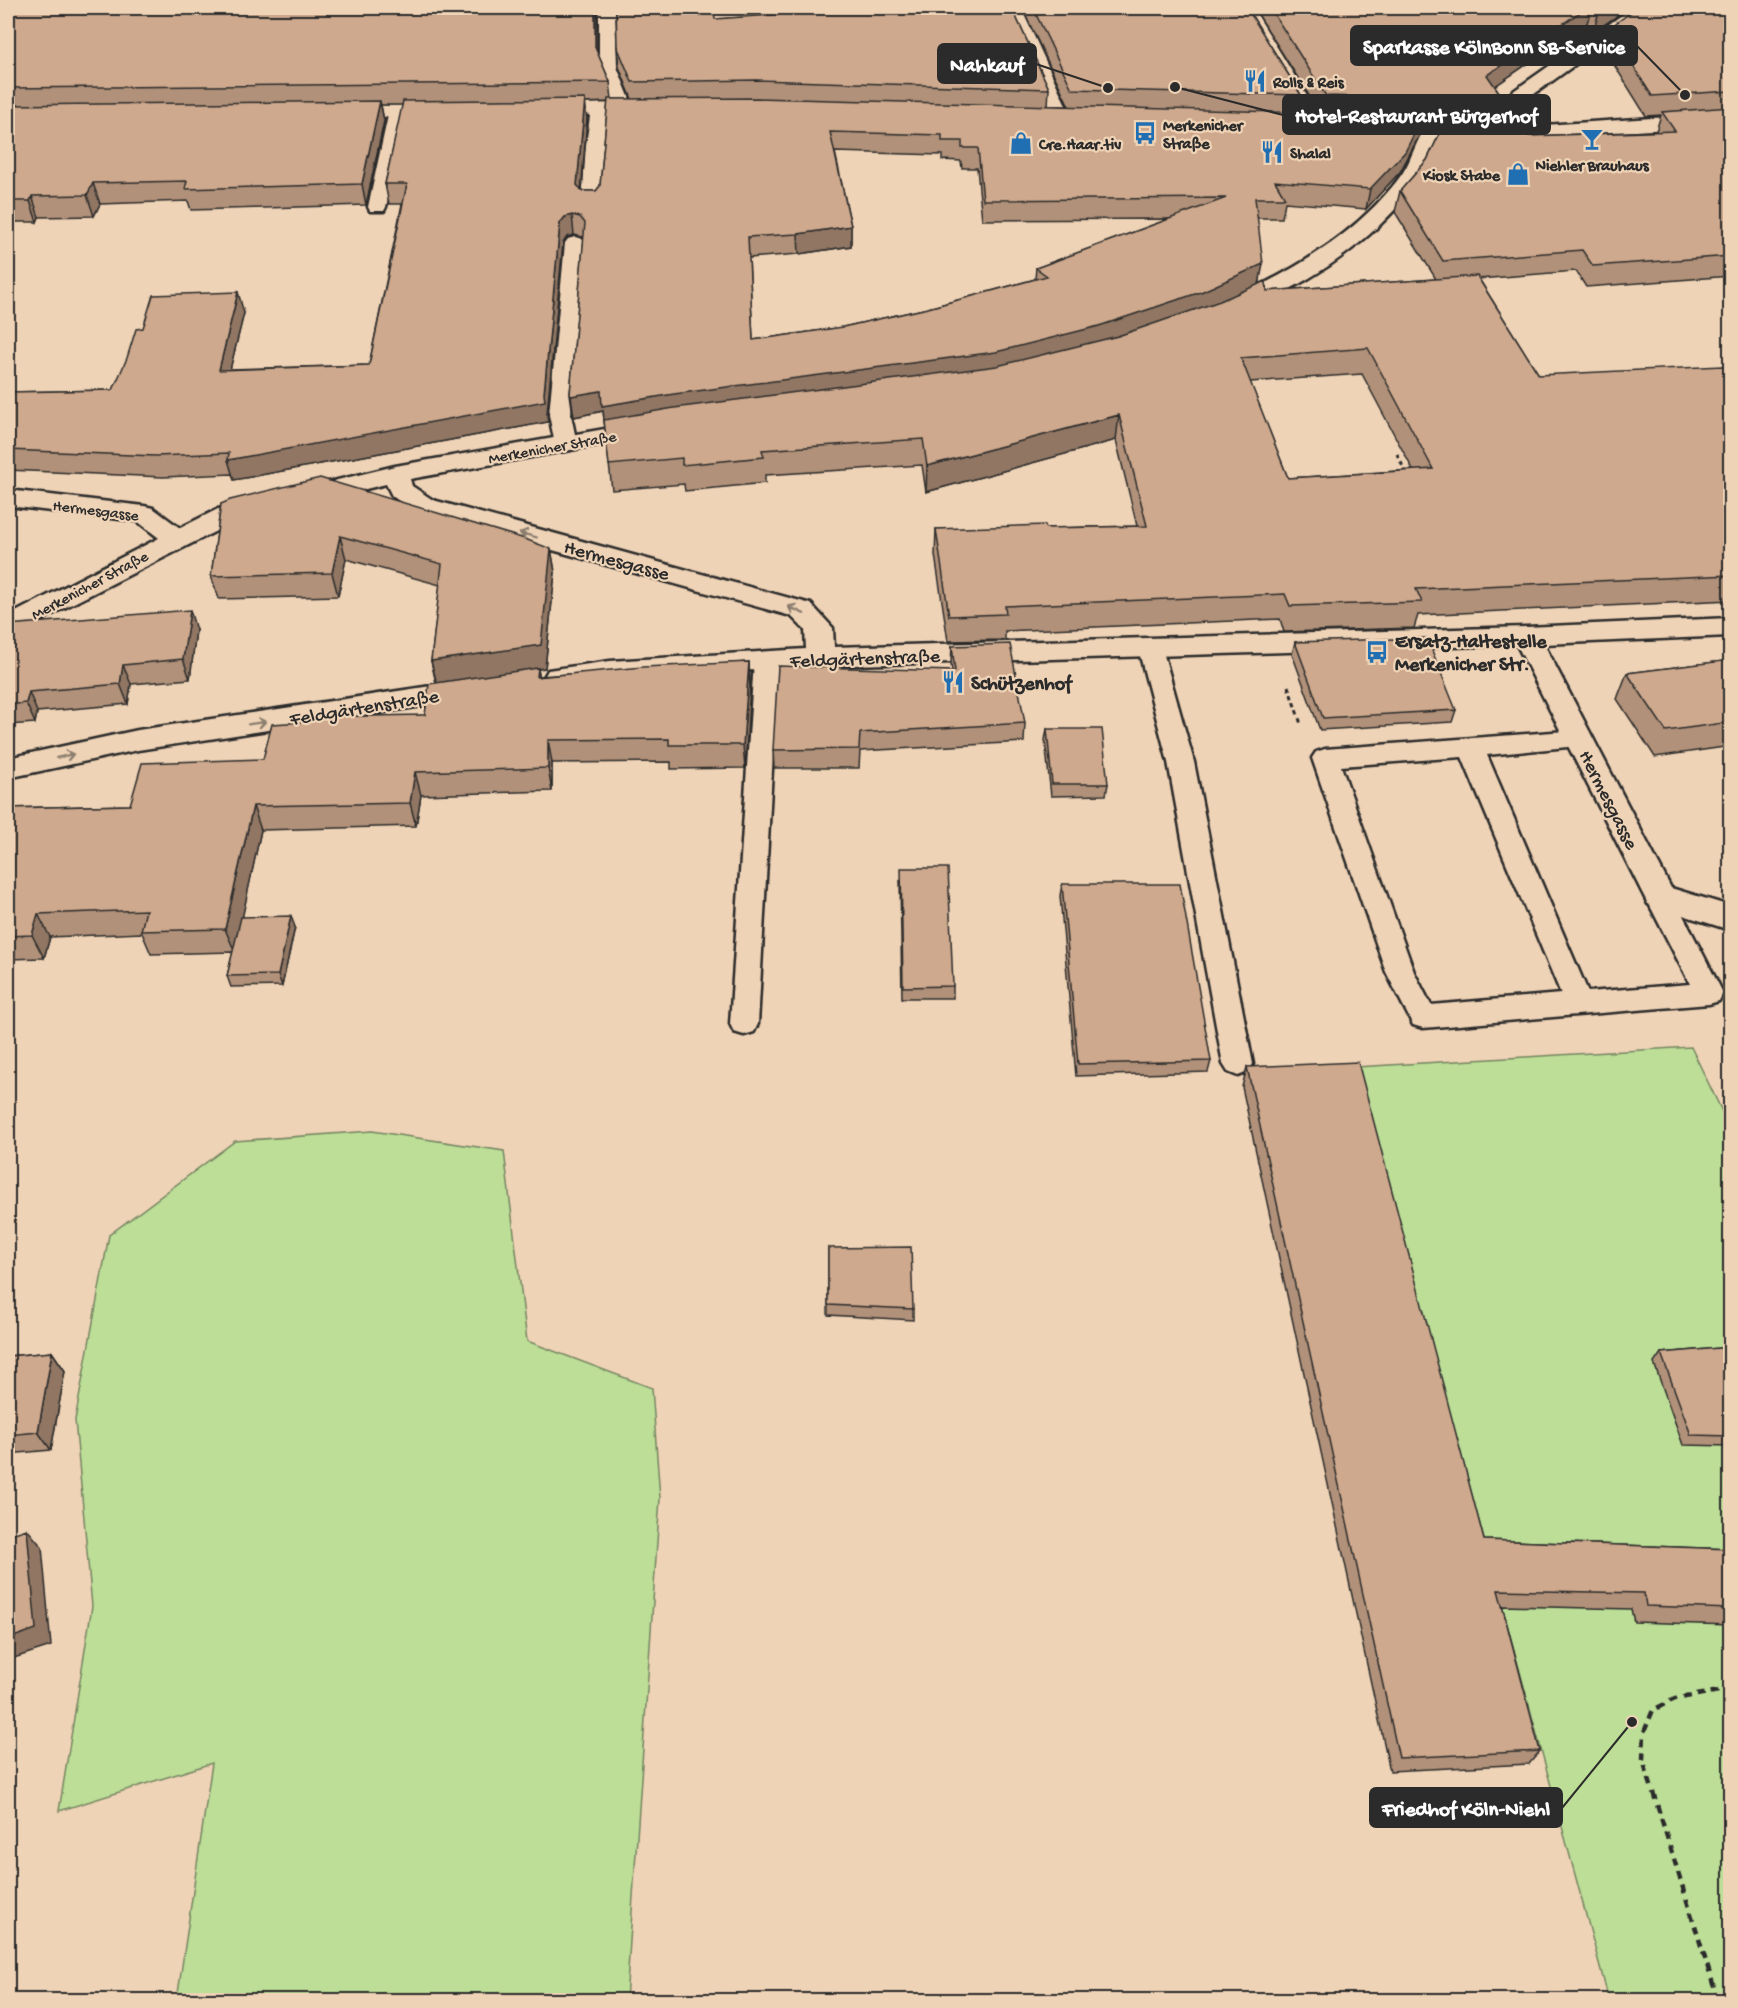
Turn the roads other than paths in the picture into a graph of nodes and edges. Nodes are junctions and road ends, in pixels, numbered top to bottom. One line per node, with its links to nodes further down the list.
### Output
1 (608, 8): 6 (lane)
2 (1013, 8): 13 (lane)
3 (1244, 8): 16 (street)
4 (1644, 8): 20 (street)
5 (600, 109): 6 (street); 8 (street); 21 (lane)
6 (625, 109): 7 (street)
7 (669, 109)
8 (517, 110)
9 (398, 111): 10 (street); 11 (street); 22 (lane)
10 (469, 111)
11 (317, 112)
12 (1039, 117): 13 (street)
13 (1073, 118)
14 (1731, 119): 20 (street)
15 (1290, 123): 16 (street)
16 (1314, 124): 17 (street)
17 (1336, 125)
18 (1358, 126): 19 (street)
19 (1434, 129): 20 (street); 24 (street)
20 (1544, 131)
21 (591, 205)
22 (377, 207)
23 (575, 243): 26 (lane)
24 (1207, 319)
25 (676, 424): 26 (street, Merkenicher Straße)
26 (566, 444): 27 (street, Merkenicher Straße)
27 (395, 474): 29 (street, Merkenicher Straße); 34 (street, Hermesgasse, one-way to 27)
28 (8, 498): 29 (street, Hermesgasse)
29 (177, 539): 31 (street, Merkenicher Straße)
30 (1731, 627): 32 (street, Feldgärtenstraße)
31 (8, 628)
32 (1526, 636): 33 (street, Feldgärtenstraße); 38 (street, Hermesgasse)
33 (1150, 648): 34 (street, Feldgärtenstraße); 45 (lane)
34 (821, 657): 35 (street, Feldgärtenstraße)
35 (766, 661): 36 (street, Feldgärtenstraße); 44 (lane)
36 (527, 682)
37 (492, 687): 40 (street, Feldgärtenstraße, one-way to 37)
38 (1579, 738): 39 (lane); 41 (street, Hermesgasse)
39 (1472, 747): 43 (lane); 43 (lane)
40 (8, 768)
41 (1659, 896): 42 (street); 43 (lane)
42 (1731, 918)
43 (1579, 1004)
44 (744, 1024)
45 (1238, 1064)

